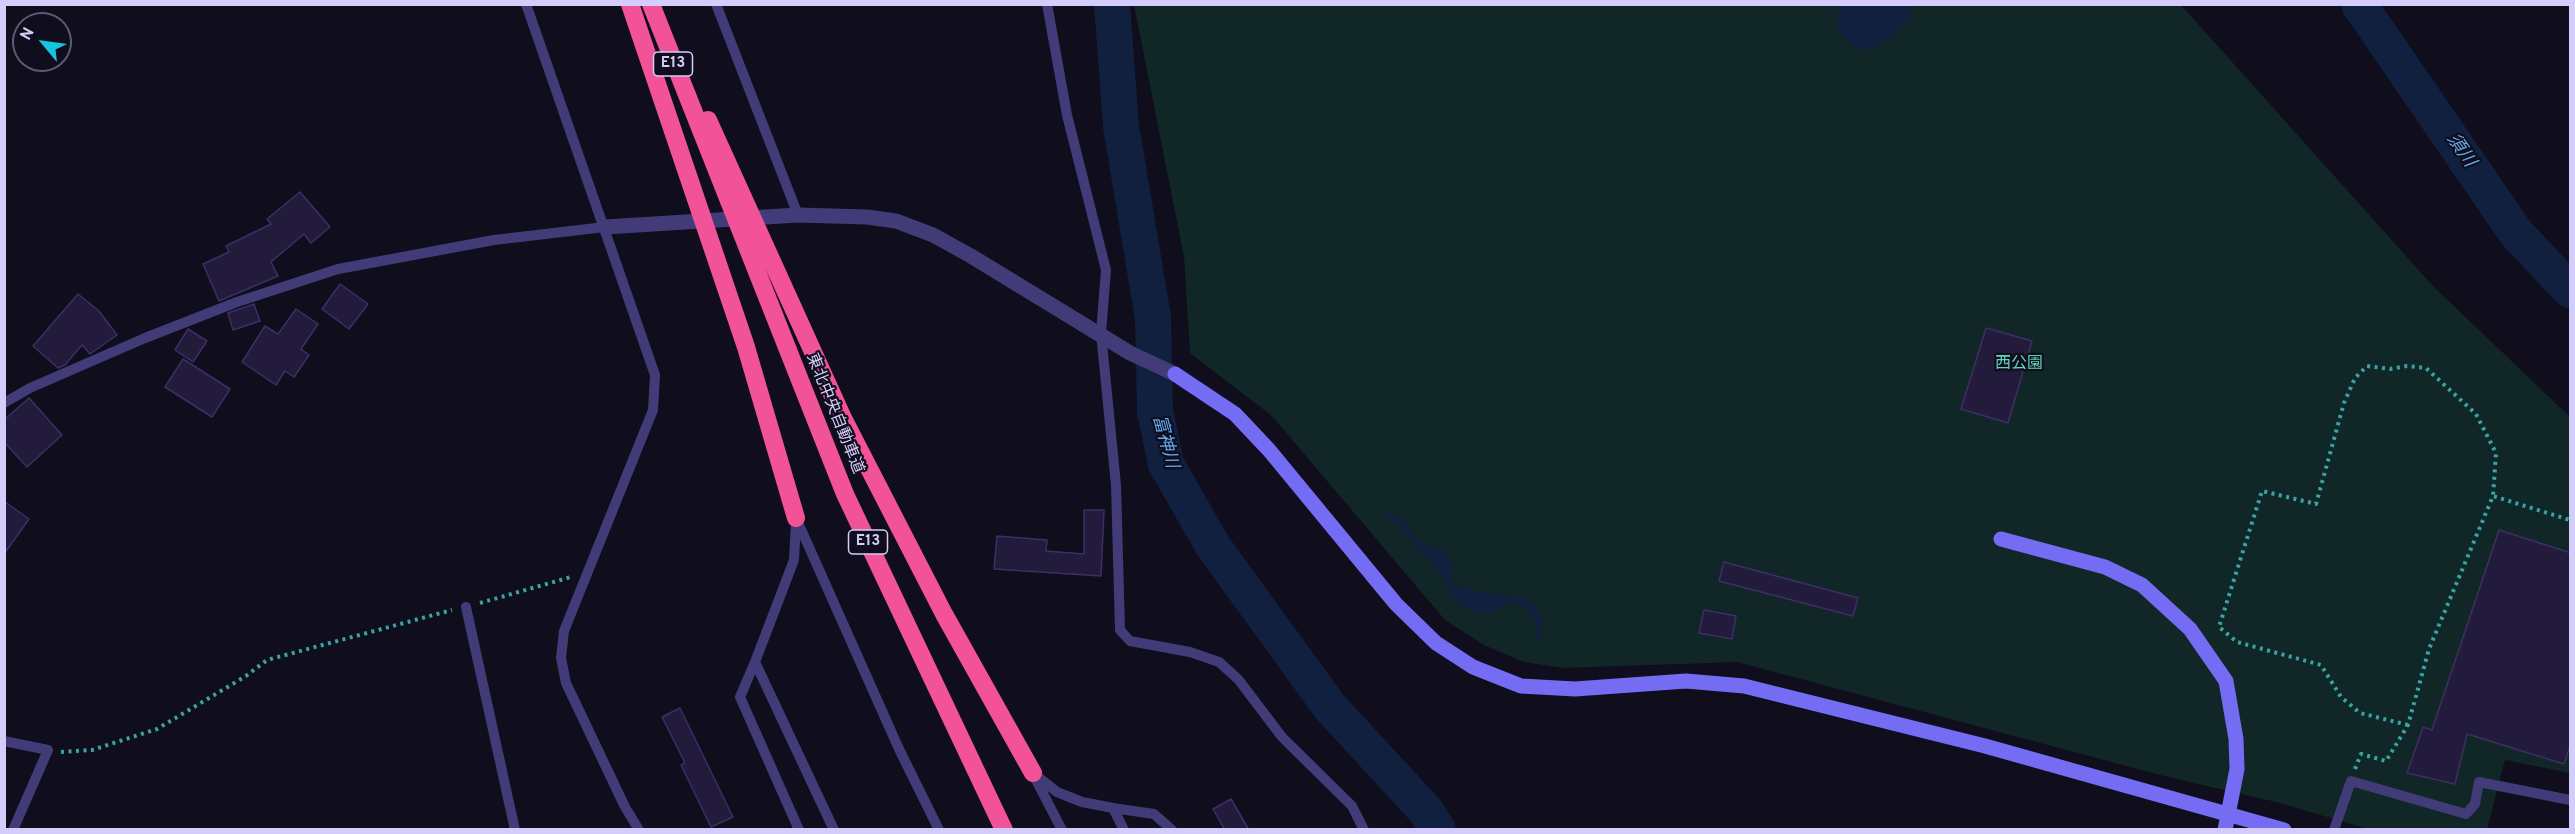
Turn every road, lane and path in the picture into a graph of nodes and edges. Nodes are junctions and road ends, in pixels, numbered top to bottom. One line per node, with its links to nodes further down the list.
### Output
1 (526, 4): 8 (lane)
2 (630, 4): 12 (highway)
3 (652, 4): 6 (highway, 東北中央自動車道 / E13)
4 (716, 4): 7 (lane)
5 (1047, 4): 9 (lane)
6 (702, 122): 21 (highway); 32 (highway, 東北中央自動車道 / E13)
7 (798, 215): 8 (street); 9 (street)
8 (605, 227): 10 (lane); 15 (lane)
9 (1101, 333): 25 (street); 36 (lane)
10 (4, 403)
11 (2493, 496): 13 (path); 18 (path); 18 (path)
12 (796, 519): 17 (lane); 31 (lane)
13 (2571, 520)
14 (2001, 538): 25 (street)
15 (589, 571): 16 (path); 28 (lane)
16 (466, 607): 20 (path); 27 (lane)
17 (754, 662): 29 (lane); 30 (lane)
18 (2408, 725): 22 (path)
19 (4, 741): 20 (lane)
20 (48, 750): 26 (lane)
21 (1033, 773): 24 (lane); 33 (lane)
22 (2351, 781): 23 (lane); 39 (lane)
23 (2571, 800)
24 (1113, 808): 34 (lane); 35 (lane)
25 (2228, 814): 37 (street); 38 (street)
26 (13, 830)
27 (515, 830)
28 (639, 830)
29 (799, 830)
30 (834, 830)
31 (939, 830)
32 (1004, 830)
33 (1062, 830)
34 (1124, 830)
35 (1172, 830)
36 (1364, 830)
37 (2225, 830)
38 (2284, 830)
39 (2334, 830)

